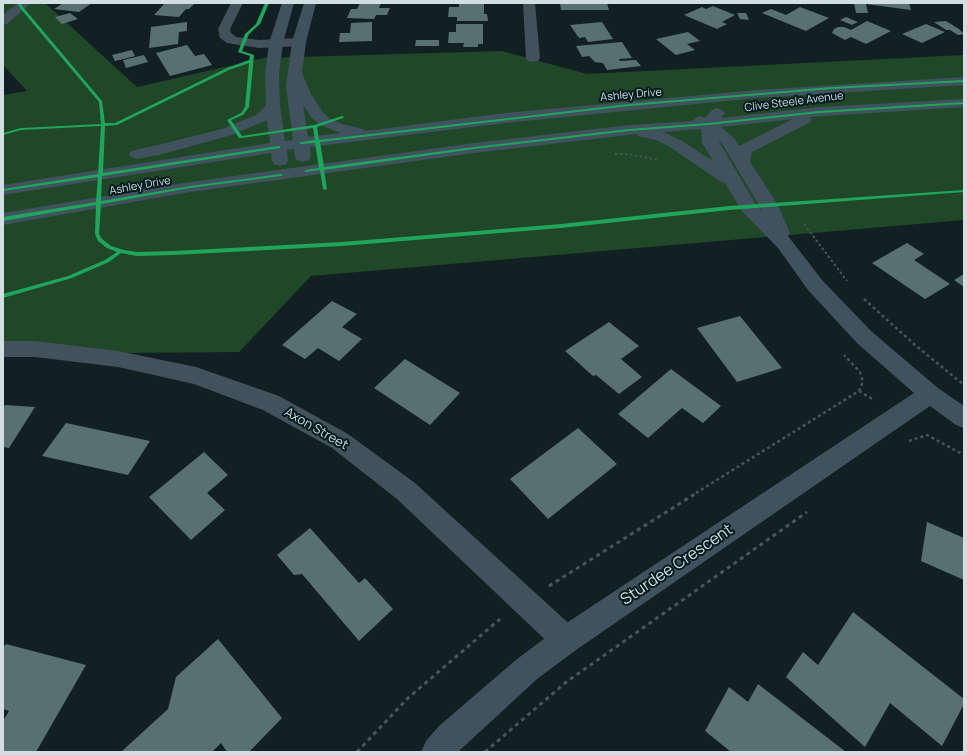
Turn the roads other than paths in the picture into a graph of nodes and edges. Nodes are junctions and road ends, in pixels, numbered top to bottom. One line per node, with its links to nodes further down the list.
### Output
1 (25, 3): 6 (street)
2 (237, 3): 8 (street)
3 (288, 3): 8 (main road)
4 (310, 3): 7 (main road)
5 (529, 3): 9 (street)
6 (3, 22)
7 (299, 42): 8 (street); 10 (main road)
8 (276, 43): 13 (main road)
9 (533, 58)
10 (294, 70): 18 (main road); 19 (main road)
11 (960, 81): 15 (main road, Ashley Drive); 16 (main road, Clive Steele Avenue)
12 (964, 103): 14 (main road, Ashley Drive)
13 (273, 106): 20 (main road); 21 (main road)
14 (819, 112): 16 (main road, Ashley Drive); 22 (main road)
15 (505, 118): 16 (main road); 18 (main road, Ashley Drive)
16 (708, 124): 17 (main road, Ashley Drive); 22 (main road); 27 (main road)
17 (629, 130): 23 (main road, Ashley Drive); 27 (main road)
18 (372, 135): 19 (main road, Ashley Drive)
19 (301, 143): 20 (main road, Ashley Drive); 23 (main road)
20 (278, 147): 21 (main road, Ashley Drive); 25 (main road)
21 (134, 162): 24 (main road, Ashley Drive)
22 (742, 162): 30 (main road)
23 (306, 171): 25 (main road, Ashley Drive)
24 (72, 172): 26 (main road); 28 (main road, Ashley Drive)
25 (282, 174): 29 (main road, Ashley Drive)
26 (3, 176)
27 (733, 182): 30 (main road)
28 (3, 190)
29 (3, 220)
30 (785, 244): 32 (main road)
31 (3, 349): 34 (street, Axon Street)
32 (930, 394): 33 (main road); 34 (main road, Sturdee Crescent)
33 (964, 418)
34 (566, 640): 35 (main road, Sturdee Crescent)
35 (437, 752)

